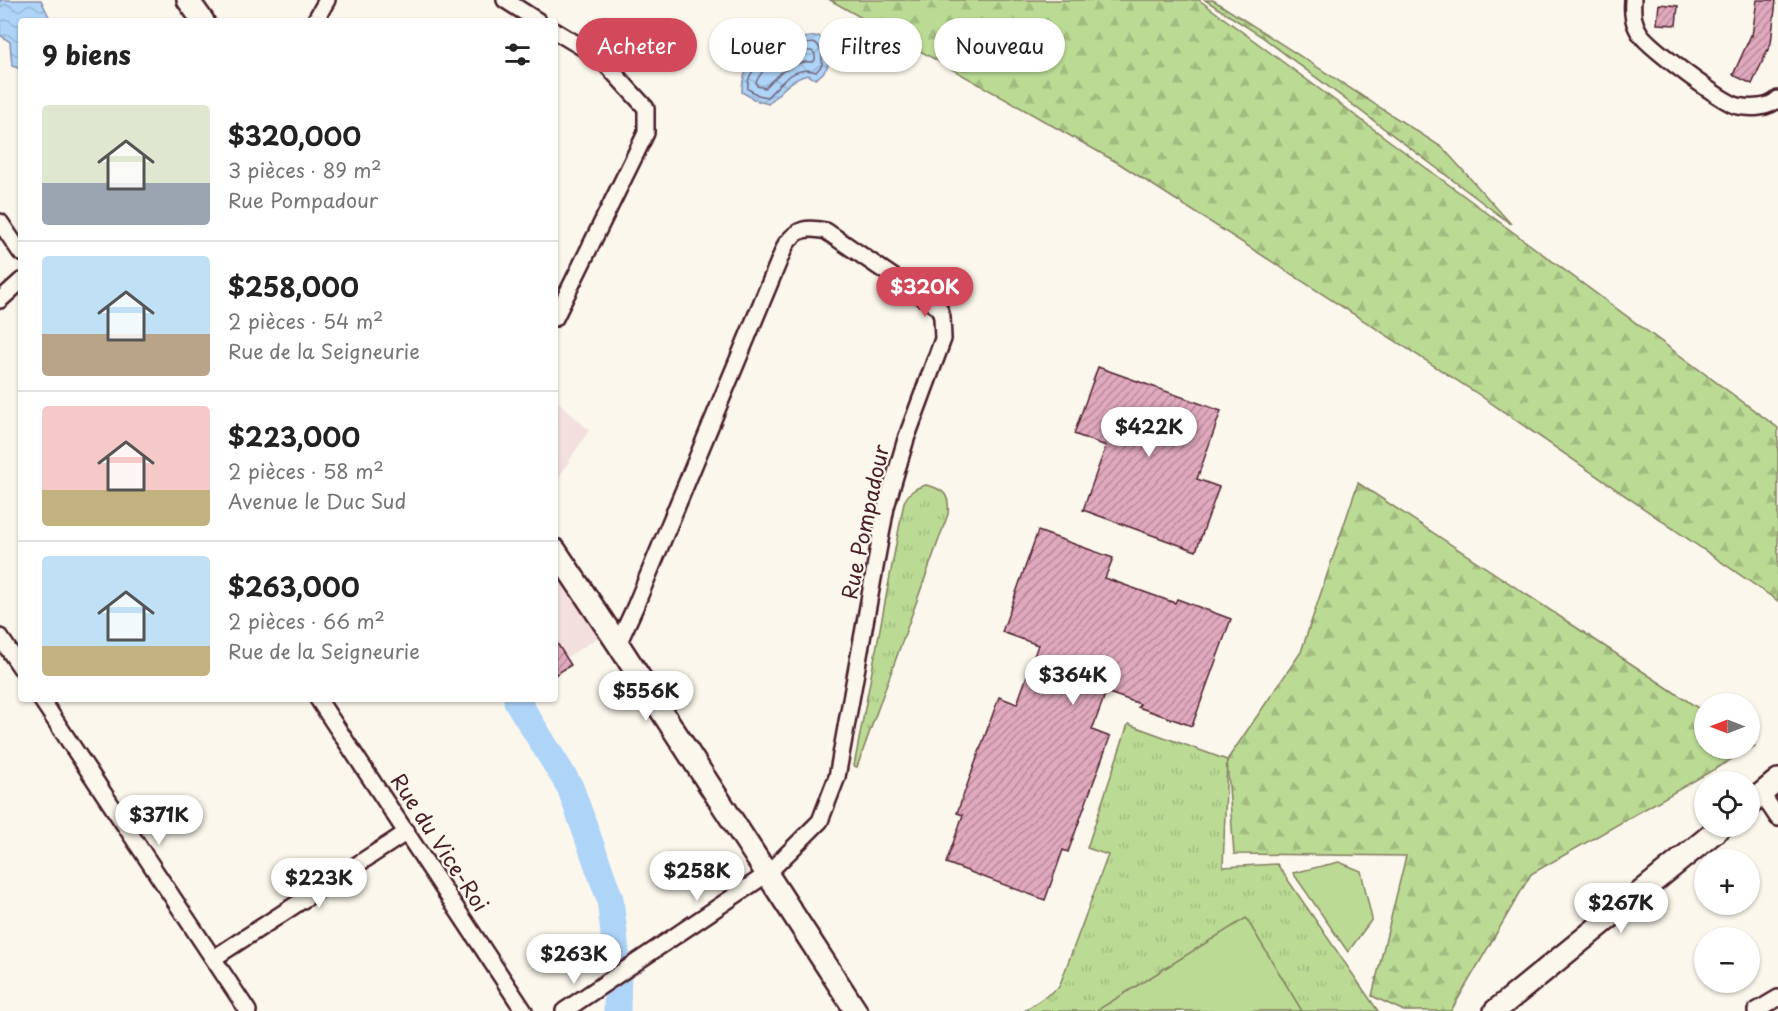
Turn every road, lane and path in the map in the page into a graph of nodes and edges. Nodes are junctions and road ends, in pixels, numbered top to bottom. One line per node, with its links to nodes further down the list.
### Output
1 (188, 0): 6 (street)
2 (327, 0): 7 (street)
3 (505, 0): 5 (street)
4 (1633, 0): 9 (street)
5 (515, 15)
6 (201, 18)
7 (317, 18)
8 (558, 33): 14 (street)
9 (1778, 99)
10 (0, 222): 11 (street)
11 (18, 249)
12 (18, 284): 13 (street)
13 (0, 300)
14 (558, 312)
15 (558, 554): 17 (street)
16 (0, 637): 18 (street)
17 (618, 644): 27 (street); 27 (street, Rue Pompadour)
18 (18, 664)
19 (43, 702): 28 (street)
20 (320, 702): 25 (street, Rue du Vice-Roi)
21 (1778, 780): 22 (street)
22 (1760, 795)
23 (1760, 803): 24 (street)
24 (1778, 818)
25 (407, 832): 28 (street); 31 (street, Rue du Vice-Roi)
26 (1709, 837): 34 (street)
27 (767, 874): 32 (street); 33 (street)
28 (214, 958): 30 (street)
29 (1778, 998): 35 (street)
30 (248, 1011)
31 (524, 1011)
32 (564, 1011)
33 (856, 1011)
34 (1495, 1011)
35 (1756, 1011)

